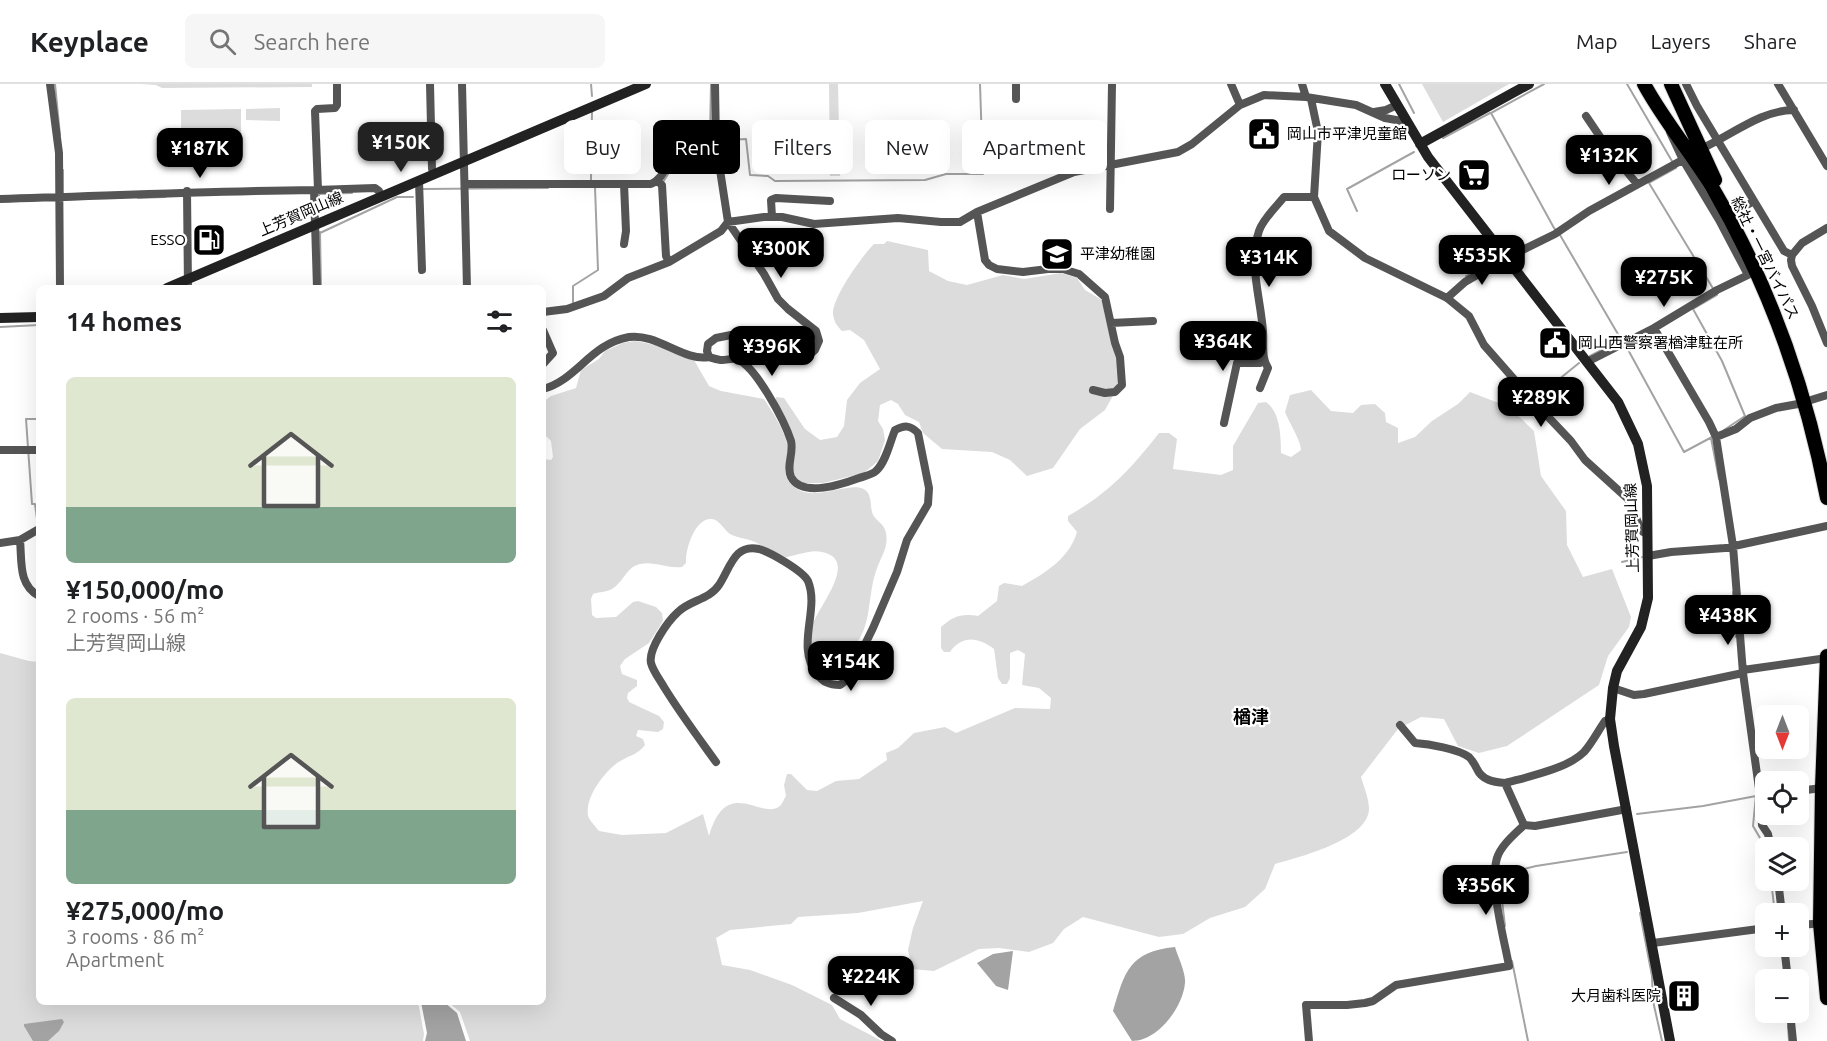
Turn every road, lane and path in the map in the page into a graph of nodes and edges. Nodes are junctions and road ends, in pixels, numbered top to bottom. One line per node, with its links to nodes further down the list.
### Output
1 (50, 84): 46 (street)
2 (337, 84): 42 (street)
3 (430, 84): 34 (street)
4 (462, 84): 30 (street)
5 (646, 84): 30 (main road, 上芳賀岡山線)
6 (715, 84): 24 (street)
7 (1016, 84): 18 (street)
8 (1112, 84): 32 (street)
9 (1231, 84): 19 (street)
10 (1302, 84): 17 (street)
11 (1385, 84): 20 (main road, 上芳賀岡山線)
12 (1529, 84): 28 (main road)
13 (1644, 84): 26 (highway, 総社・一宮バイパス)
14 (1671, 84): 82 (highway, 総社・一宮バイパス)
15 (1686, 84): 27 (street)
16 (1779, 84): 21 (street)
17 (1309, 98): 19 (street); 22 (street); 45 (street)
18 (1016, 99)
19 (1240, 105): 32 (street)
20 (1397, 105): 22 (street); 25 (main road, 上芳賀岡山線)
21 (1794, 111): 27 (street); 33 (street)
22 (1374, 112): 25 (street)
23 (1586, 116): 39 (street)
24 (716, 120)
25 (1407, 122): 28 (main road, 上芳賀岡山線)
26 (1668, 125): 31 (street); 82 (highway, 総社・一宮バイパス)
27 (1719, 140): 29 (street); 49 (street)
28 (1420, 144): 59 (main road, 上芳賀岡山線)
29 (1704, 147)
30 (464, 162): 34 (main road, 上芳賀岡山線); 41 (street)
31 (1679, 162): 39 (street); 72 (street)
32 (1110, 164): 50 (street); 52 (street)
33 (1827, 166)
34 (435, 174): 37 (main road, 上芳賀岡山線)
35 (665, 174): 38 (street)
36 (721, 174): 54 (street)
37 (419, 181): 44 (main road, 上芳賀岡山線); 61 (street)
38 (659, 183): 40 (street); 60 (street)
39 (1637, 184): 59 (street)
40 (625, 186): 41 (street); 57 (street)
41 (465, 187): 65 (street)
42 (315, 192): 43 (street); 44 (street); 55 (street)
43 (187, 194): 46 (street); 62 (street)
44 (381, 196): 55 (main road, 上芳賀岡山線)
45 (1314, 197): 66 (street); 76 (street)
46 (61, 199): 47 (street); 63 (street)
47 (0, 200)
48 (830, 201): 53 (street)
49 (1754, 201): 51 (street); 58 (street)
50 (1110, 209)
51 (1738, 210)
52 (977, 212): 53 (street); 71 (street)
53 (772, 217): 54 (street)
54 (728, 222): 60 (street); 75 (street)
55 (316, 224): 62 (main road, 上芳賀岡山線); 64 (street)
56 (1827, 228): 58 (street)
57 (624, 244)
58 (1792, 255): 74 (street)
59 (1506, 258): 66 (street); 78 (main road, 上芳賀岡山線)
60 (669, 262): 67 (street)
61 (422, 270)
62 (188, 284)
63 (60, 285)
64 (317, 285)
65 (467, 285)
66 (1447, 298): 91 (street)
67 (546, 312)
68 (36, 317): 69 (main road)
69 (0, 318)
70 (1153, 321): 71 (street)
71 (1111, 323): 81 (street)
72 (1654, 328): 78 (street); 84 (street)
73 (546, 338): 77 (street)
74 (1827, 343)
75 (709, 357): 79 (street); 102 (street)
76 (1263, 360): 80 (street); 83 (street)
77 (546, 361)
78 (1587, 362): 91 (main road, 上芳賀岡山線)
79 (546, 388)
80 (1260, 388)
81 (1093, 390)
82 (1815, 399): 84 (street); 87 (highway, 総社・一宮バイパス); 88 (highway, 総社・一宮バイパス)
83 (1224, 423)
84 (1715, 435): 94 (street)
85 (0, 450): 86 (street)
86 (36, 450)
87 (1827, 457)
88 (1827, 498)
89 (1827, 526): 94 (street)
90 (36, 531): 92 (street)
91 (1647, 534): 95 (main road, 上芳賀岡山線)
92 (20, 540): 93 (street); 96 (street)
93 (0, 543)
94 (1730, 547): 95 (street); 98 (street)
95 (1648, 556): 99 (main road, 上芳賀岡山線)
96 (36, 594)
97 (1827, 657): 98 (street); 105 (highway)
98 (1741, 673): 99 (street); 103 (street)
99 (1613, 688): 100 (main road, 上芳賀岡山線)
100 (1611, 719): 104 (street); 107 (main road, 上芳賀岡山線)
101 (1400, 725): 104 (street)
102 (716, 762)
103 (1759, 771)
104 (1505, 783): 108 (street)
105 (1822, 788): 106 (street); 109 (highway)
106 (1809, 790)
107 (1627, 809): 108 (street); 111 (main road, 上芳賀岡山線)
108 (1524, 825): 116 (street)
109 (1823, 923): 113 (highway)
110 (1755, 929): 111 (street)
111 (1653, 943): 117 (main road, 上芳賀岡山線)
112 (834, 998): 115 (street)
113 (1827, 998)
114 (1791, 1023): 118 (street)
115 (892, 1041)
116 (1309, 1041)
117 (1670, 1041)
118 (1793, 1041)

